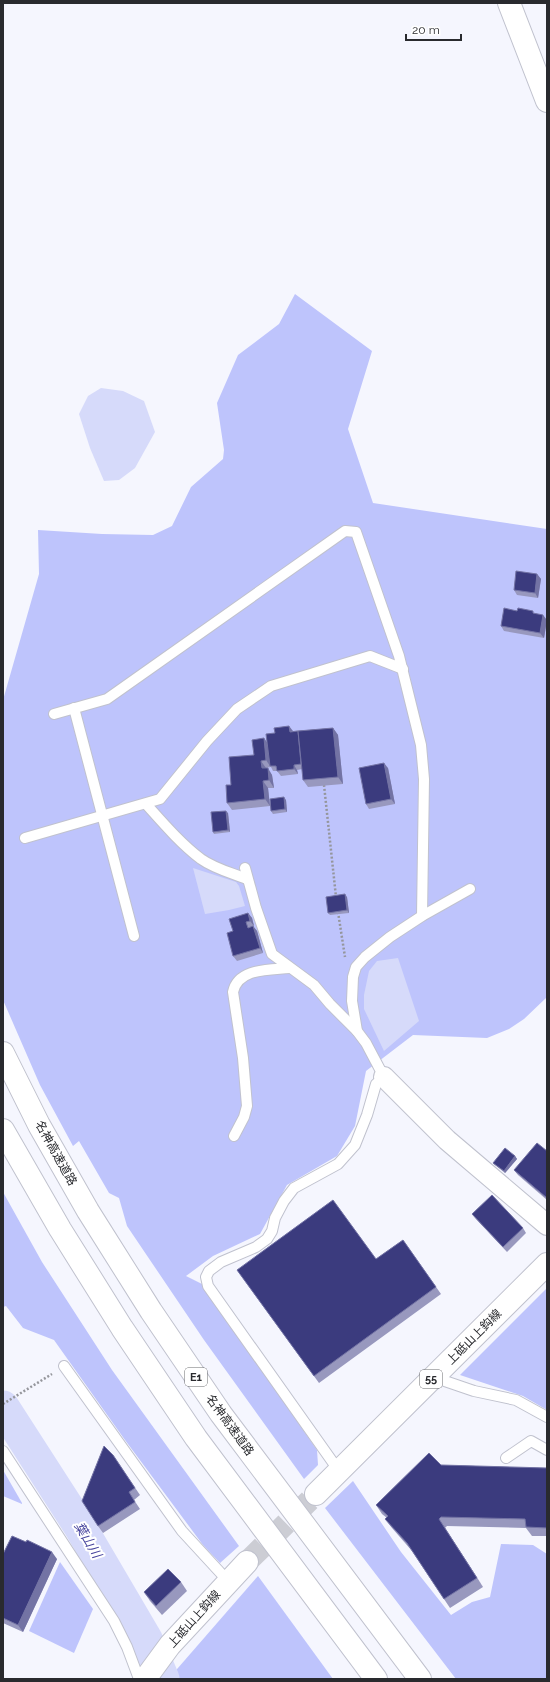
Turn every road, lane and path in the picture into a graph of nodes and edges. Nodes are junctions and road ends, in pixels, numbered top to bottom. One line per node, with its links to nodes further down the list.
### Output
1 (508, 3): 2 (main road)
2 (547, 101)
3 (403, 669): 4 (lane); 7 (lane); 15 (lane)
4 (74, 708): 5 (lane); 8 (lane)
5 (54, 714)
6 (324, 786): 13 (path)
7 (146, 804): 8 (lane); 11 (lane)
8 (103, 816): 9 (lane); 16 (lane)
9 (25, 838)
10 (245, 868): 11 (lane)
11 (247, 879): 18 (lane)
12 (470, 890): 15 (lane)
13 (337, 904)
14 (338, 912): 17 (path)
15 (422, 916): 19 (lane)
16 (134, 936)
17 (344, 960)
18 (289, 968): 19 (lane); 23 (lane)
19 (357, 1031): 21 (lane)
20 (3, 1053): 39 (main road, 名神高速道路 / E1)
21 (384, 1077): 24 (street); 33 (lane)
22 (3, 1130): 38 (main road)
23 (234, 1136)
24 (547, 1225)
25 (547, 1264): 27 (main road, 上砥山上鈎線 / 55)
26 (64, 1366): 28 (path); 36 (lane)
27 (433, 1377): 29 (lane); 33 (main road, 上砥山上鈎線 / 55)
28 (3, 1404)
29 (547, 1417)
30 (3, 1450): 37 (lane)
31 (547, 1450): 32 (lane)
32 (506, 1458)
33 (339, 1471): 34 (main road, 上砥山上鈎線 / 55)
34 (316, 1494)
35 (247, 1562): 36 (main road, 上砥山上鈎線)
36 (228, 1581): 37 (main road, 上砥山上鈎線)
37 (144, 1678)
38 (376, 1679)
39 (421, 1679)

